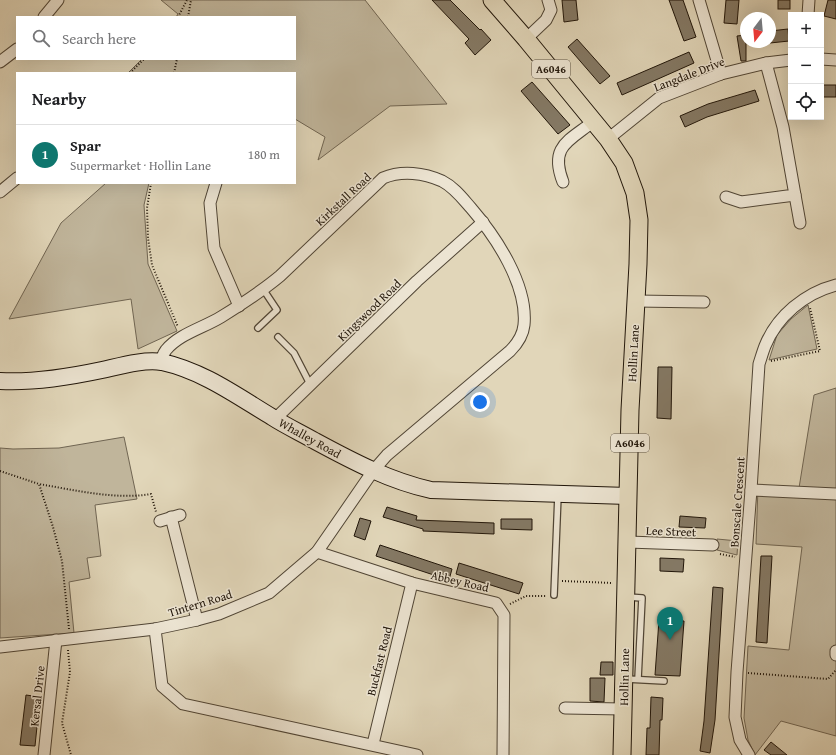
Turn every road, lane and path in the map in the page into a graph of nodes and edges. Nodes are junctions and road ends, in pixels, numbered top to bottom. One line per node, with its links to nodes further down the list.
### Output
1 (58, 0): 9 (street)
2 (187, 0): 10 (path)
3 (191, 0): 11 (path)
4 (492, 0): 12 (main road, Hollin Lane / A6046)
5 (548, 0): 12 (street)
6 (700, 0): 23 (street)
7 (809, 0): 8 (street)
8 (808, 12)
9 (45, 16)
10 (179, 16)
11 (188, 16)
12 (526, 39): 24 (main road, Hollin Lane / A6046)
13 (16, 50): 19 (street)
14 (824, 59): 18 (street)
15 (143, 60): 21 (path)
16 (177, 60): 22 (path)
17 (788, 60): 20 (street, Langdale Drive)
18 (836, 60)
19 (0, 62)
20 (766, 63): 23 (street, Langdale Drive); 31 (street)
21 (131, 72)
22 (174, 72)
23 (721, 74): 25 (street, Langdale Drive)
24 (594, 121): 25 (main road, Hollin Lane / A6046); 27 (street)
25 (608, 139): 38 (main road, Hollin Lane / A6046)
26 (16, 179): 30 (street)
27 (563, 182)
28 (151, 184): 42 (path)
29 (216, 184): 40 (street)
30 (0, 192)
31 (795, 195): 32 (street); 34 (street)
32 (726, 196)
33 (483, 222): 36 (street, Kirkstall Road); 47 (street, Kingswood Road); 50 (street, Kirkstall Road)
34 (800, 223)
35 (836, 285): 37 (street, Bonscale Crescent)
36 (263, 289): 40 (street, Kirkstall Road); 41 (lane)
37 (808, 297): 45 (street, Bonscale Crescent); 45 (path)
38 (636, 301): 39 (street); 55 (main road, Hollin Lane / A6046)
39 (704, 302)
40 (239, 306): 42 (street, Kirkstall Road)
41 (258, 328)
42 (182, 337): 44 (street, Kirkstall Road)
43 (278, 337): 47 (lane)
44 (160, 362): 46 (street, Whalley Road); 48 (street, Whalley Road)
45 (759, 364): 52 (street, Bonscale Crescent)
46 (0, 381)
47 (310, 384): 48 (street, Kingswood Road)
48 (275, 419): 50 (street, Whalley Road)
49 (0, 470): 51 (path)
50 (374, 471): 53 (street, Whalley Road); 59 (street, Tintern Road)
51 (39, 484): 56 (path); 68 (path)
52 (751, 490): 54 (street); 60 (street, Bonscale Crescent)
53 (558, 494): 55 (street, Whalley Road); 61 (lane)
54 (836, 494)
55 (628, 496): 57 (main road, Hollin Lane / A6046)
56 (160, 521): 66 (street)
57 (628, 542): 58 (street, Lee Street); 63 (main road, Hollin Lane / A6046)
58 (713, 545): 60 (path)
59 (318, 552): 62 (street, Abbey Road); 66 (street, Tintern Road)
60 (746, 558): 73 (street, Bonscale Crescent)
61 (555, 581): 63 (path); 64 (lane)
62 (412, 583): 65 (street, Abbey Road); 78 (street, Buckfast Road)
63 (626, 590): 74 (main road, Hollin Lane / A6046)
64 (554, 595): 65 (path)
65 (500, 609): 82 (street)
66 (197, 620): 67 (street, Tintern Road)
67 (155, 629): 68 (street, Tintern Road); 78 (street)
68 (64, 639): 69 (street, Tintern Road); 79 (street, Kersal Drive); 80 (path)
69 (0, 647)
70 (836, 651): 71 (street)
71 (836, 655)
72 (836, 670): 73 (path)
73 (737, 672): 84 (street, Bonscale Crescent)
74 (631, 679): 75 (lane); 77 (main road, Hollin Lane / A6046)
75 (664, 681)
76 (565, 708): 77 (street)
77 (623, 709): 83 (main road, Hollin Lane / A6046)
78 (373, 744): 81 (street)
79 (44, 755)
80 (71, 755)
81 (417, 755)
82 (503, 755)
83 (622, 755)
84 (749, 755)

